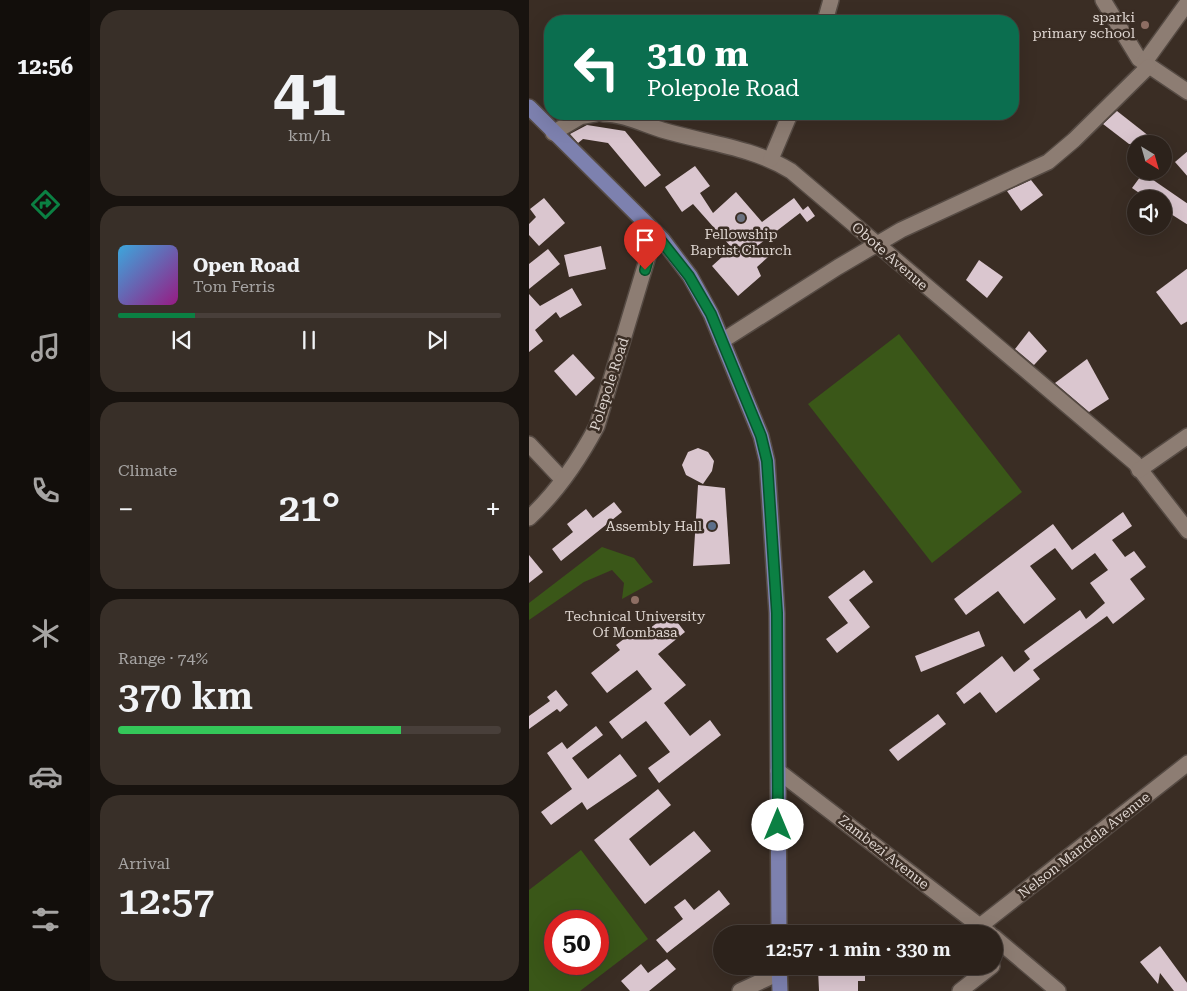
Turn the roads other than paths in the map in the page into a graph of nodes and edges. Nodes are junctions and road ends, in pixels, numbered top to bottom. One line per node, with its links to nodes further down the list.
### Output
1 (831, 0): 4 (street)
2 (1103, 0): 5 (street)
3 (1187, 2): 5 (street)
4 (827, 15)
5 (1146, 65): 6 (street); 14 (street)
6 (1187, 92)
7 (529, 107): 11 (main road)
8 (574, 120): 11 (street)
9 (633, 120): 12 (street, Obote Avenue)
10 (787, 120): 12 (street)
11 (553, 133): 13 (main road)
12 (771, 159): 14 (street, Obote Avenue)
13 (655, 233): 15 (main road); 19 (street, Polepole Road)
14 (875, 244): 15 (street); 18 (street, Obote Avenue)
15 (722, 341): 23 (main road)
16 (1187, 436): 18 (street)
17 (529, 444): 19 (street)
18 (1139, 470): 21 (street, Obote Avenue)
19 (562, 479): 20 (street, Polepole Road)
20 (529, 518)
21 (1187, 530)
22 (1187, 764): 26 (street, Nelson Mandela Avenue)
23 (778, 771): 24 (main road); 25 (street, Zambezi Avenue)
24 (779, 925)
25 (978, 925)
26 (991, 925)
27 (1003, 944): 28 (street)
28 (1012, 950): 29 (street); 36 (street)
29 (1003, 957)
30 (770, 975): 33 (street)
31 (779, 975): 34 (main road)
32 (980, 975): 35 (street)
33 (740, 991)
34 (781, 991)
35 (960, 991)
36 (1058, 991)

